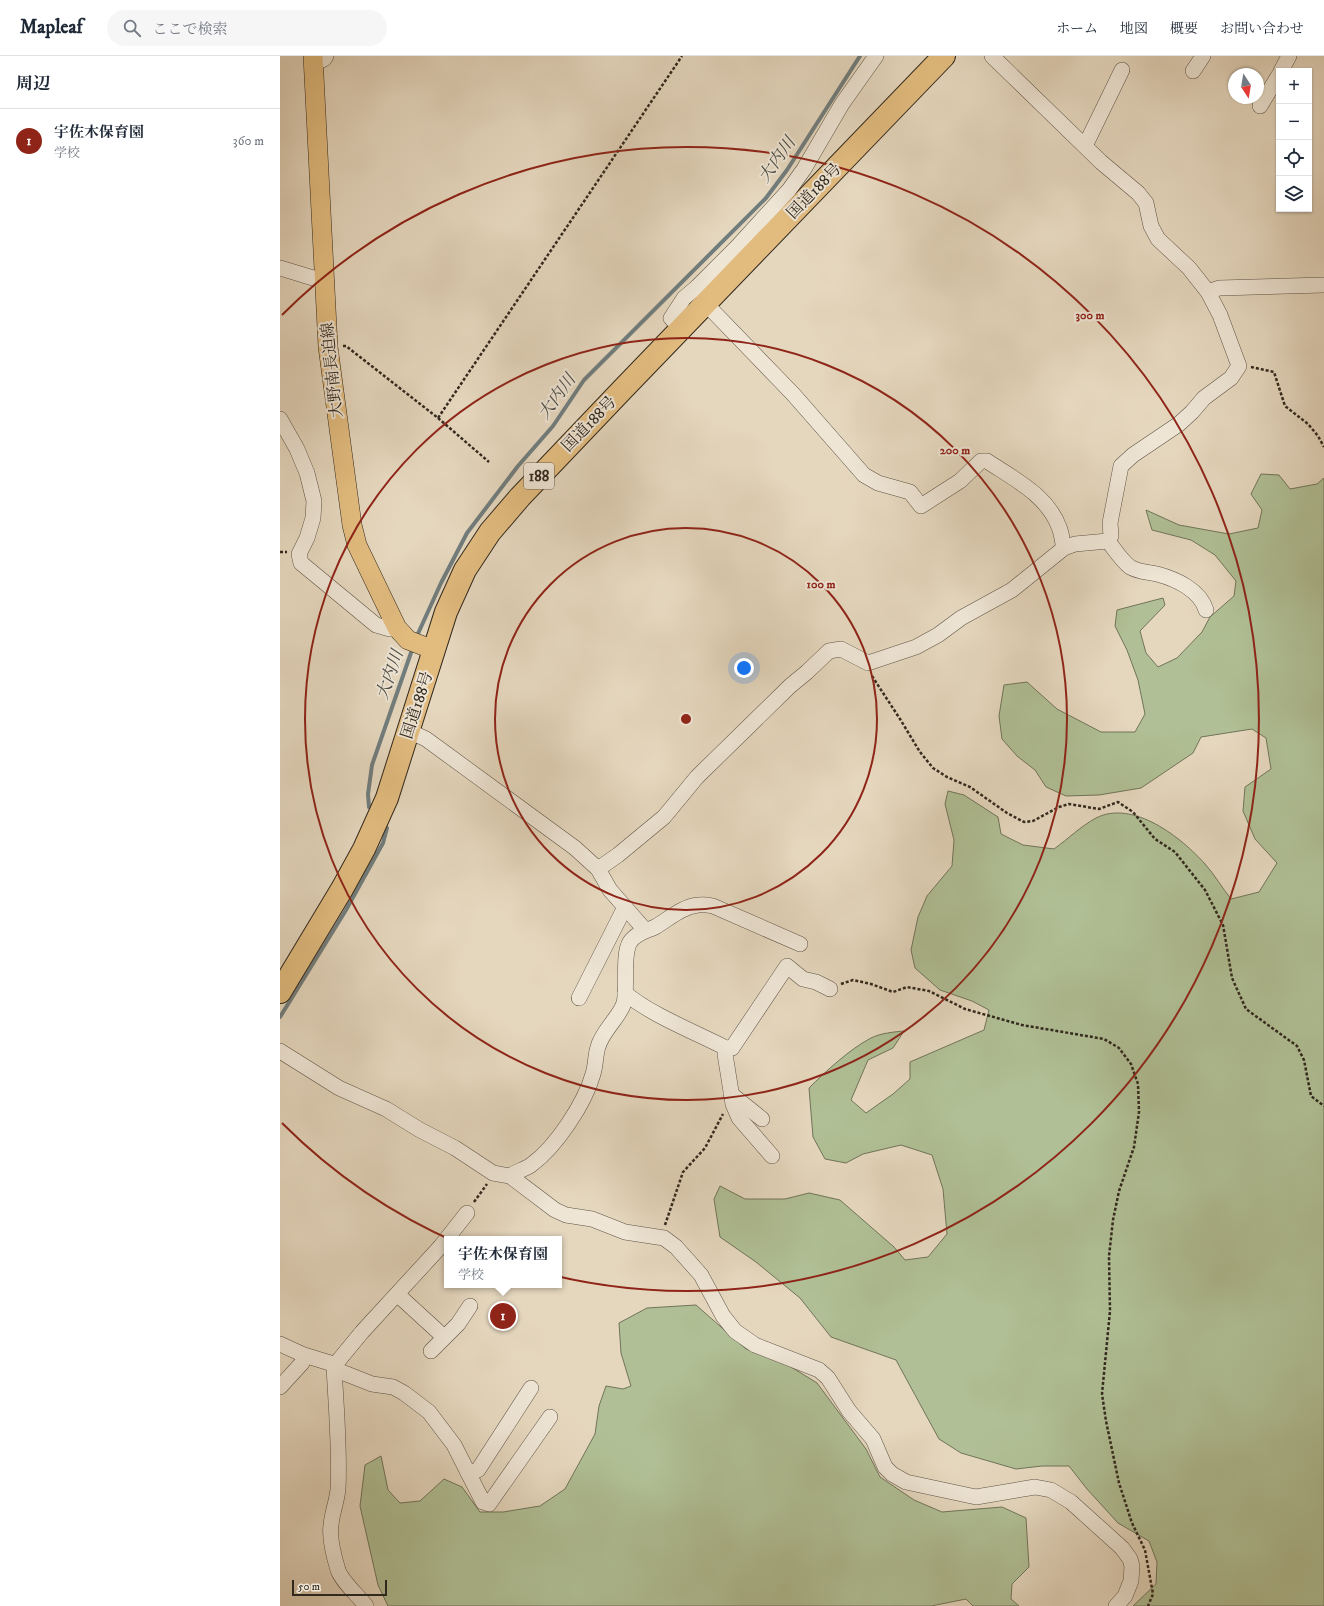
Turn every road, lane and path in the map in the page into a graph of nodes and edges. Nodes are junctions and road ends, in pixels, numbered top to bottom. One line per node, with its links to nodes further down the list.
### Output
1 (682, 56): 23 (path)
2 (876, 56): 19 (street)
3 (944, 56): 18 (highway, 国道188号 / 188)
4 (992, 56): 13 (street)
5 (1203, 56): 10 (street)
6 (1289, 56): 8 (street)
7 (318, 58): 15 (main road, 大野南長迫線)
8 (1283, 68)
9 (1122, 70): 13 (street)
10 (1193, 71)
11 (1276, 80): 12 (street)
12 (1260, 106)
13 (1085, 146): 17 (street)
14 (280, 268): 15 (street)
15 (324, 278): 20 (main road, 大野南長迫線)
16 (1324, 285): 17 (street)
17 (1208, 292): 21 (street)
18 (705, 303): 19 (highway, 国道188号 / 188); 27 (street)
19 (680, 329): 29 (highway, 国道188号 / 188)
20 (328, 347): 23 (path); 29 (main road, 大野南長迫線)
21 (1239, 366): 24 (path); 26 (street)
22 (280, 418): 29 (street)
23 (438, 418): 25 (path)
24 (1324, 447)
25 (489, 462)
26 (1108, 541): 27 (street); 28 (street)
27 (1064, 548): 30 (street)
28 (1206, 610)
29 (416, 641): 31 (highway, 国道188号 / 188)
30 (868, 663): 32 (street); 43 (path)
31 (409, 731): 32 (street); 37 (highway, 国道188号 / 188)
32 (598, 869): 33 (street)
33 (625, 907): 34 (street); 39 (street)
34 (645, 930): 35 (street); 38 (street)
35 (800, 944)
36 (830, 990): 40 (street); 65 (path)
37 (280, 992)
38 (625, 993): 40 (street); 47 (street)
39 (579, 998)
40 (726, 1048): 42 (street)
41 (280, 1051): 46 (street)
42 (731, 1094): 44 (street); 45 (street); 50 (path)
43 (1324, 1106)
44 (762, 1119)
45 (772, 1156)
46 (493, 1173): 47 (street); 48 (path)
47 (510, 1176): 50 (street)
48 (467, 1212): 49 (street)
49 (449, 1236)
50 (660, 1236): 64 (street)
51 (444, 1242): 52 (street)
52 (397, 1294): 54 (street); 58 (street)
53 (470, 1306): 54 (street)
54 (444, 1337): 56 (street)
55 (280, 1344): 57 (street)
56 (431, 1351)
57 (304, 1355): 58 (street); 59 (street)
58 (334, 1366): 62 (street); 63 (street)
59 (280, 1386)
60 (531, 1388): 62 (street)
61 (550, 1417): 62 (street)
62 (468, 1473)
63 (366, 1606)
64 (1116, 1606)
65 (1148, 1606)

